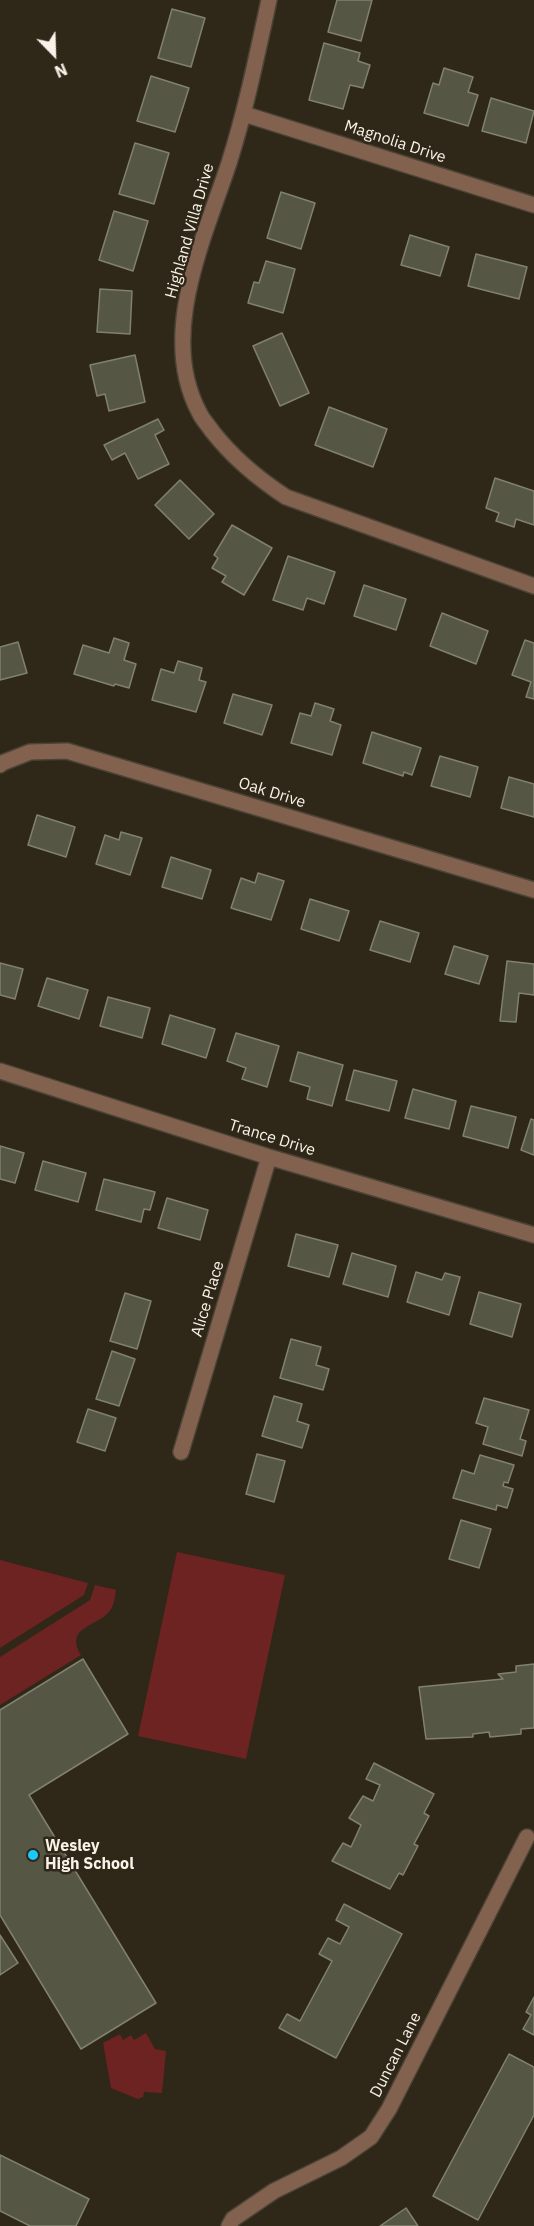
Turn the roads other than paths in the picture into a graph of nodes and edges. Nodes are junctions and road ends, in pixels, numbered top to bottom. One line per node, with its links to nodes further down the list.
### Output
1 (269, 0): 2 (street, Highland Villa Drive)
2 (244, 114): 3 (street, Magnolia Drive); 4 (street, Highland Villa Drive)
3 (534, 206)
4 (534, 586)
5 (0, 765): 6 (street, Oak Drive)
6 (534, 890)
7 (0, 1071): 8 (street, Trance Drive)
8 (269, 1156): 9 (street, Trance Drive); 10 (street, Alice Place)
9 (534, 1235)
10 (181, 1452)
11 (527, 1837): 12 (street, Duncan Lane)
12 (229, 2226)

